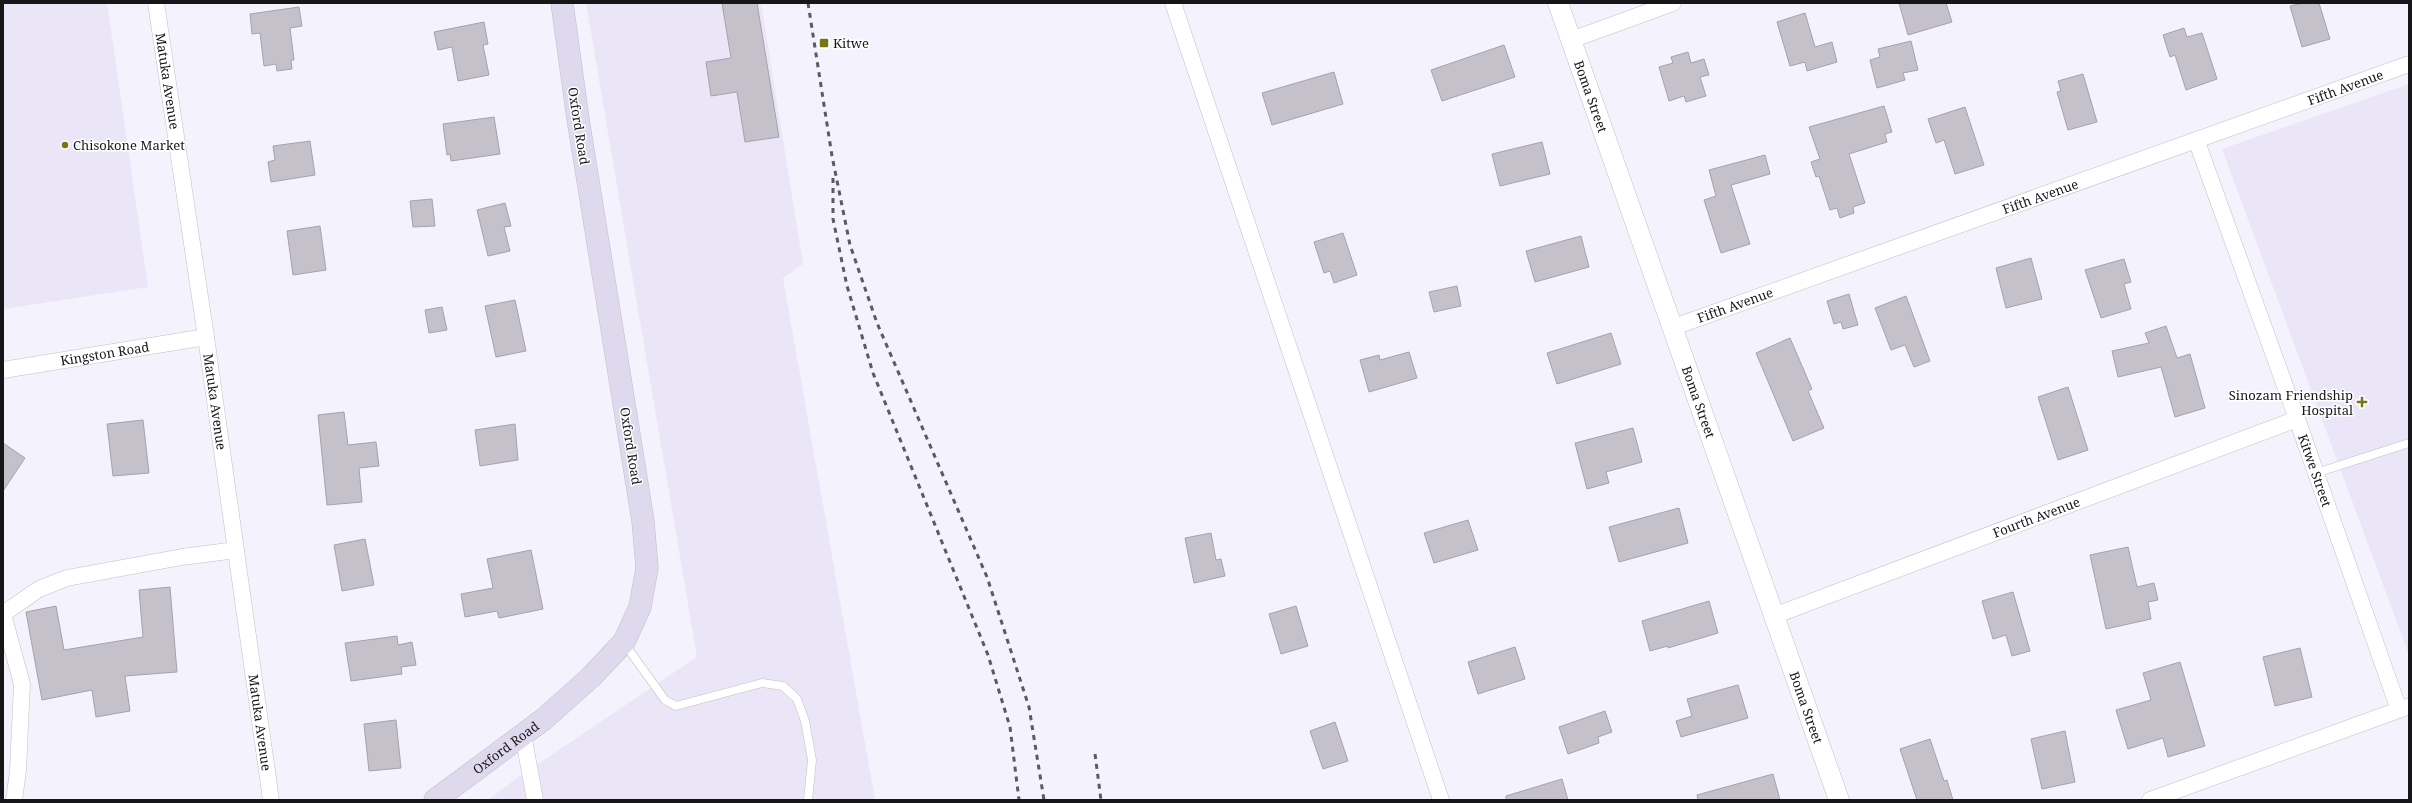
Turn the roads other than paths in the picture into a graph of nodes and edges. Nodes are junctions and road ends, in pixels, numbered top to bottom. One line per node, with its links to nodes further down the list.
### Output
1 (156, 3): 10 (street, Matuka Avenue)
2 (562, 3): 18 (main road, Oxford Road)
3 (1173, 3): 26 (street)
4 (1558, 3): 6 (street, Boma Street)
5 (1673, 3): 6 (street)
6 (1571, 40): 9 (street, Boma Street)
7 (2409, 64): 8 (street, Fifth Avenue)
8 (2197, 142): 9 (street, Fifth Avenue); 12 (street, Kitwe Street)
9 (1671, 328): 17 (street, Boma Street)
10 (206, 337): 11 (street, Kingston Road); 15 (street, Matuka Avenue)
11 (3, 370)
12 (2298, 420): 14 (street, Kitwe Street); 17 (street, Fourth Avenue)
13 (2409, 443): 14 (lane)
14 (2316, 473): 19 (street, Kitwe Street)
15 (236, 550): 16 (street); 22 (street, Matuka Avenue)
16 (3, 614): 21 (street)
17 (1776, 615): 27 (street, Boma Street)
18 (624, 642): 20 (main road, Oxford Road); 25 (lane)
19 (2404, 708): 28 (street)
20 (523, 734): 23 (main road, Oxford Road); 24 (street)
21 (14, 800)
22 (271, 800)
23 (436, 800)
24 (535, 800)
25 (808, 800)
26 (1441, 800)
27 (1839, 800)
28 (2150, 800)

